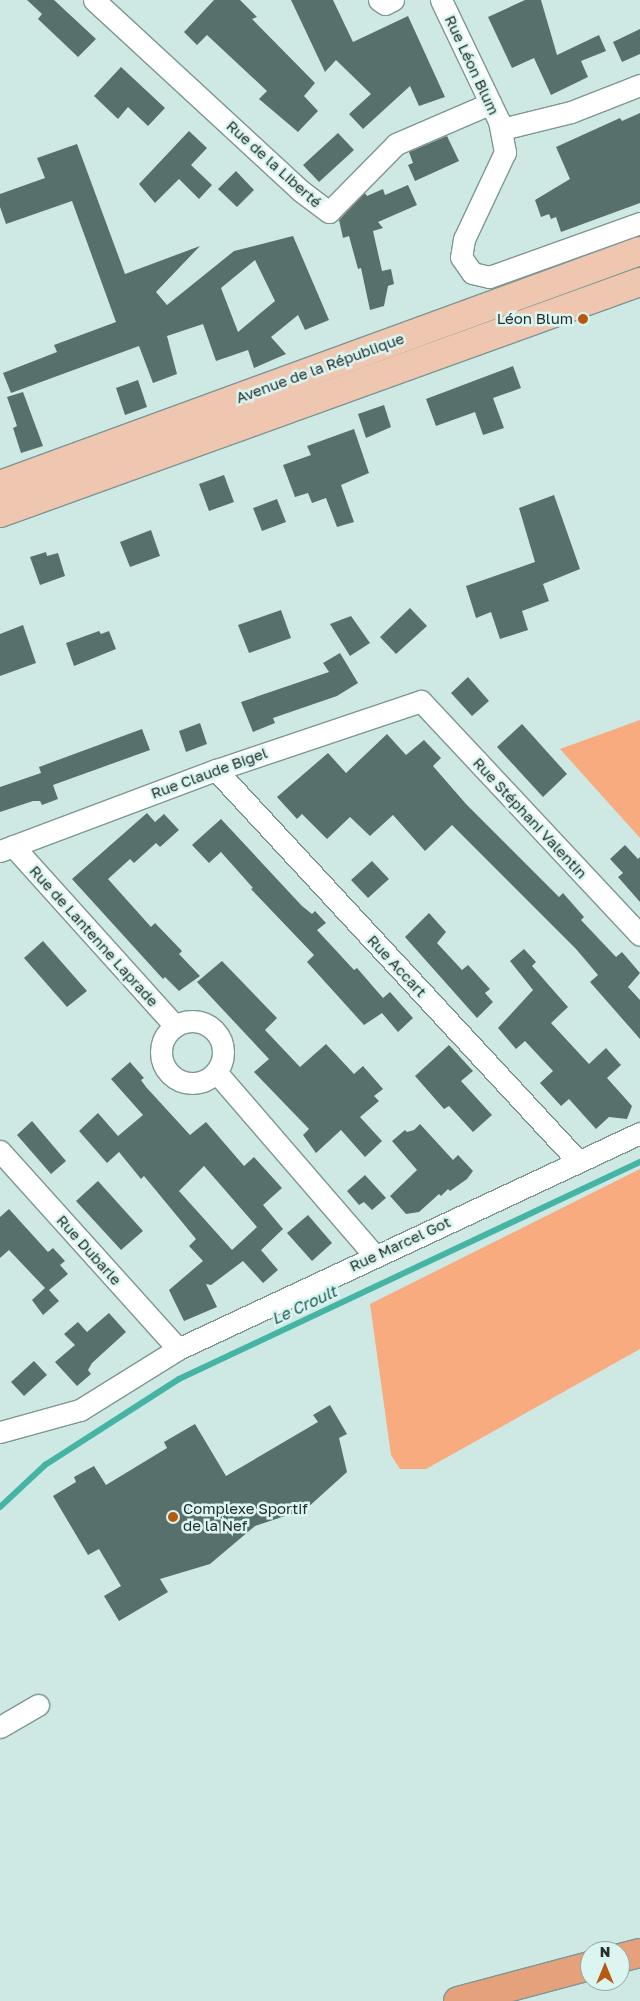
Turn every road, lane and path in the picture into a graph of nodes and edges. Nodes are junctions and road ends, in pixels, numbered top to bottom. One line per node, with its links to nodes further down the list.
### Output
1 (94, 0): 6 (street, Rue de la Liberté)
2 (378, 0): 3 (street)
3 (394, 0)
4 (441, 0): 6 (street, Rue Léon Blum)
5 (640, 85): 7 (street)
6 (491, 103): 7 (street, Rue Léon Blum)
7 (502, 130): 8 (street, Rue Léon Blum)
8 (640, 223)
9 (640, 251): 11 (main road, Avenue de la République)
10 (640, 282): 12 (main road, Avenue de la République)
11 (0, 485)
12 (0, 513)
13 (421, 701): 14 (street, Rue Claude Bigel); 16 (street, Rue Stéphani Valentin)
14 (216, 770): 15 (street, Rue Claude Bigel); 21 (street, Rue Accart)
15 (7, 849): 17 (street, Rue de Lantenne Laprade)
16 (640, 935)
17 (175, 1026): 18 (street); 18 (street)
18 (216, 1073): 22 (street)
19 (640, 1134): 21 (street, Rue Marcel Got)
20 (0, 1151): 23 (street, Rue Dubarle)
21 (578, 1161): 22 (street, Rue Marcel Got)
22 (374, 1255): 23 (street, Rue Marcel Got)
23 (178, 1349): 24 (street, Rue Marcel Got)
24 (0, 1432)
25 (38, 1705): 26 (street)
26 (0, 1727)
27 (580, 1969): 28 (highway)
28 (458, 2001)

